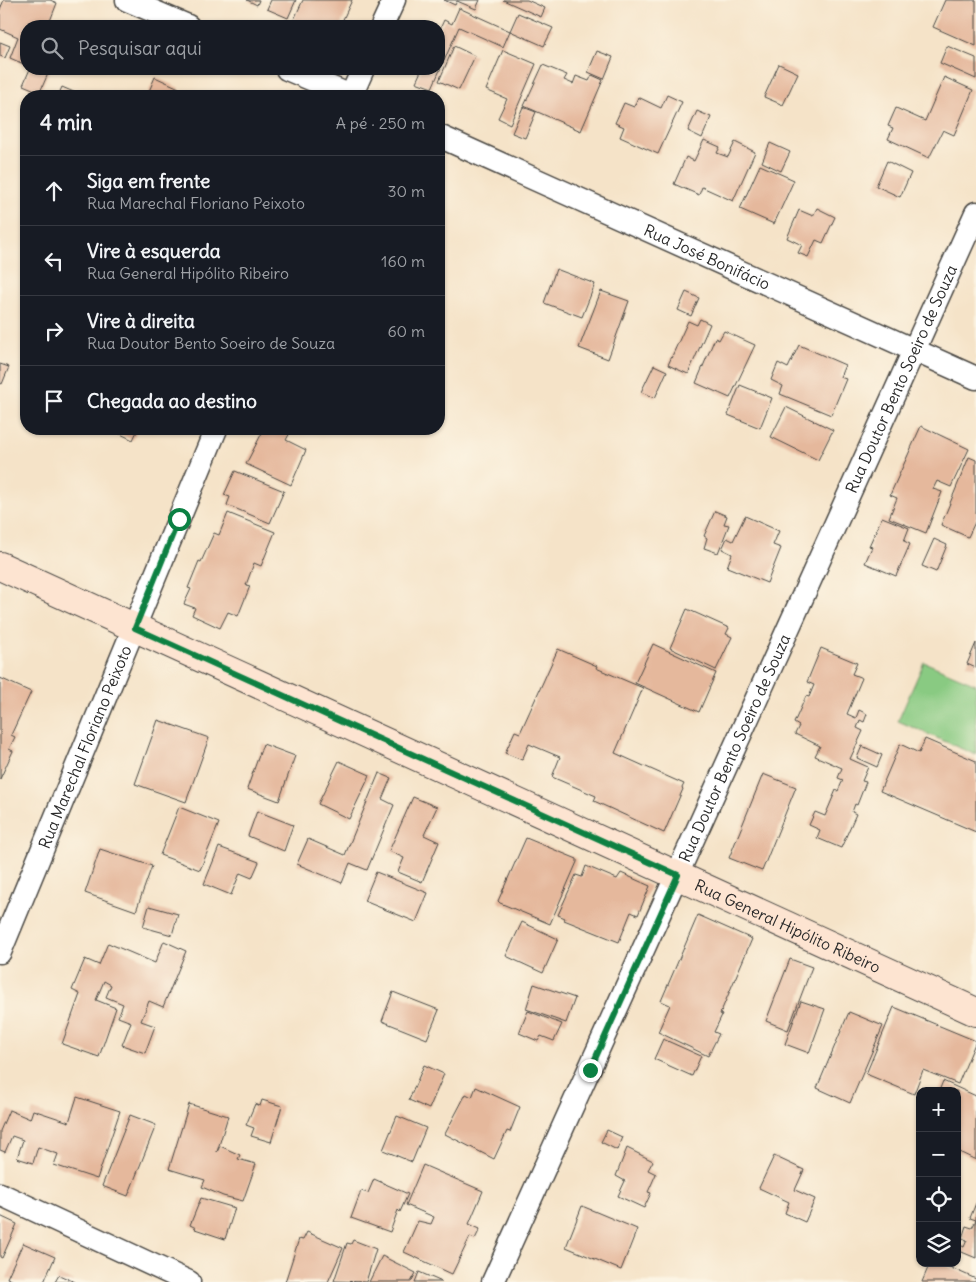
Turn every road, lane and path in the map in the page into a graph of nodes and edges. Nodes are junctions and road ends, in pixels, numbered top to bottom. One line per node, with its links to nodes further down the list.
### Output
1 (127, 0): 3 (street)
2 (394, 0): 4 (street)
3 (174, 20)
4 (385, 20)
5 (301, 75): 7 (street)
6 (360, 75): 8 (street)
7 (337, 90)
8 (354, 90)
9 (445, 139): 11 (street, Rua José Bonifácio)
10 (976, 213): 11 (street, Rua Doutor Bento Soeiro de Souza)
11 (915, 349): 12 (street, Rua José Bonifácio); 16 (street, Rua Doutor Bento Soeiro de Souza)
12 (976, 378)
13 (214, 435): 15 (street, Rua Marechal Floriano Peixoto)
14 (0, 566): 15 (street, Rua General Hipólito Ribeiro)
15 (135, 628): 16 (street, Rua General Hipólito Ribeiro); 17 (street, Rua Marechal Floriano Peixoto)
16 (678, 875): 18 (street, Rua General Hipólito Ribeiro); 21 (street, Rua Doutor Bento Soeiro de Souza)
17 (0, 952)
18 (976, 1012)
19 (0, 1194): 20 (street)
20 (189, 1282)
21 (493, 1282)

